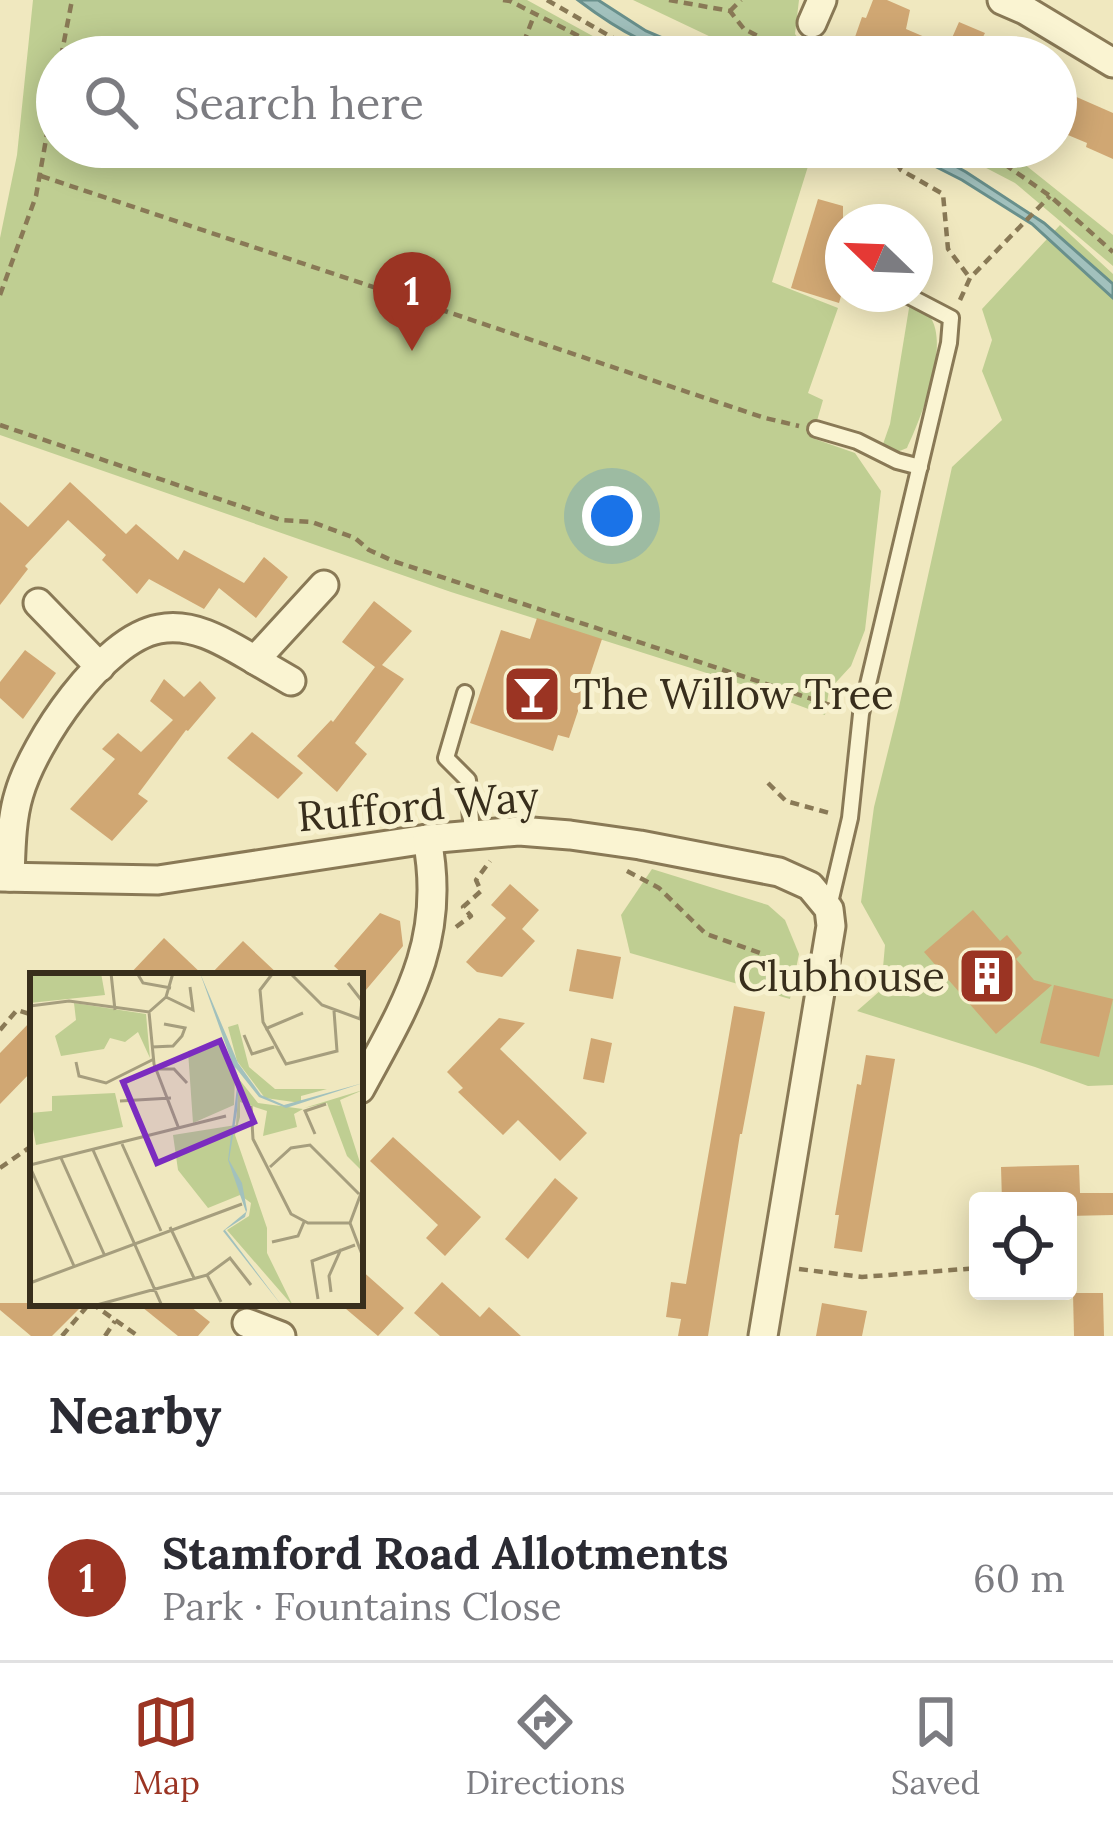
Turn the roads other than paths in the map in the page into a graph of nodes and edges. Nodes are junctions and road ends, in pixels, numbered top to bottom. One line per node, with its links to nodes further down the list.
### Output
1 (1002, 0): 2 (street)
2 (1068, 36)
3 (1077, 41): 4 (street)
4 (1113, 63)
5 (933, 309): 7 (lane)
6 (816, 429): 7 (lane)
7 (920, 467): 17 (lane)
8 (325, 585): 10 (street)
9 (38, 603): 11 (street)
10 (255, 660): 11 (street); 12 (street)
11 (100, 667): 16 (street)
12 (291, 681)
13 (465, 692): 14 (lane)
14 (472, 834): 15 (street, Rufford Way); 17 (street, Rufford Way)
15 (427, 839): 16 (street, Rufford Way); 18 (street)
16 (5, 877)
17 (829, 909): 21 (street)
18 (363, 1083)
19 (248, 1320): 20 (street)
20 (281, 1336)
21 (763, 1336)

